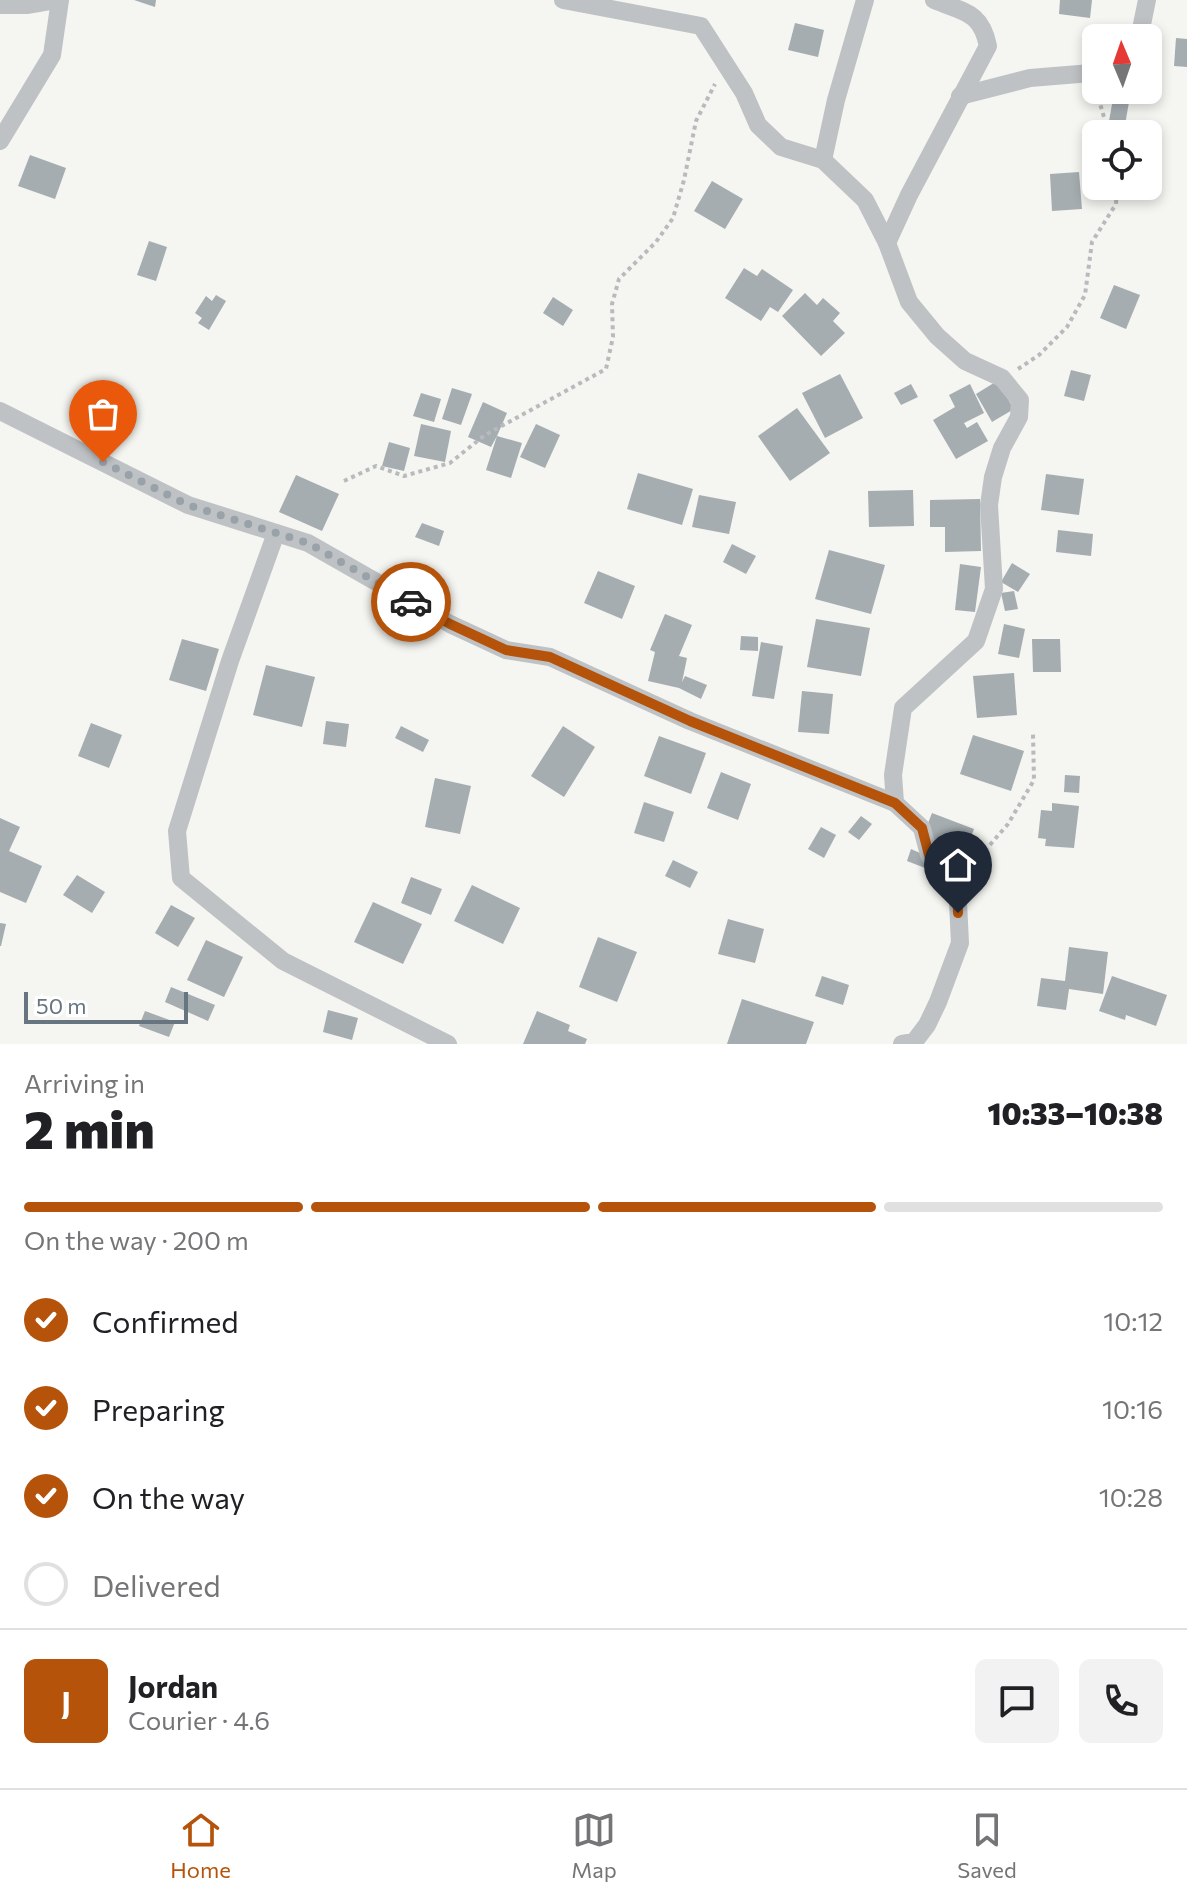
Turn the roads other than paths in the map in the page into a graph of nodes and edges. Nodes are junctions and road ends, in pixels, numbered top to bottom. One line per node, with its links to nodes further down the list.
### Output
1 (58, 0): 6 (street); 10 (street)
2 (563, 0): 11 (street)
3 (865, 0): 11 (street)
4 (934, 0): 9 (street)
5 (1147, 0): 7 (street)
6 (0, 5)
7 (1142, 24)
8 (1082, 74): 9 (street)
9 (960, 96): 12 (street)
10 (0, 141)
11 (823, 160): 12 (street)
12 (887, 243): 15 (street)
13 (0, 411): 14 (street)
14 (276, 533): 15 (street); 16 (street)
15 (895, 803): 17 (street)
16 (448, 1044)
17 (902, 1044)

